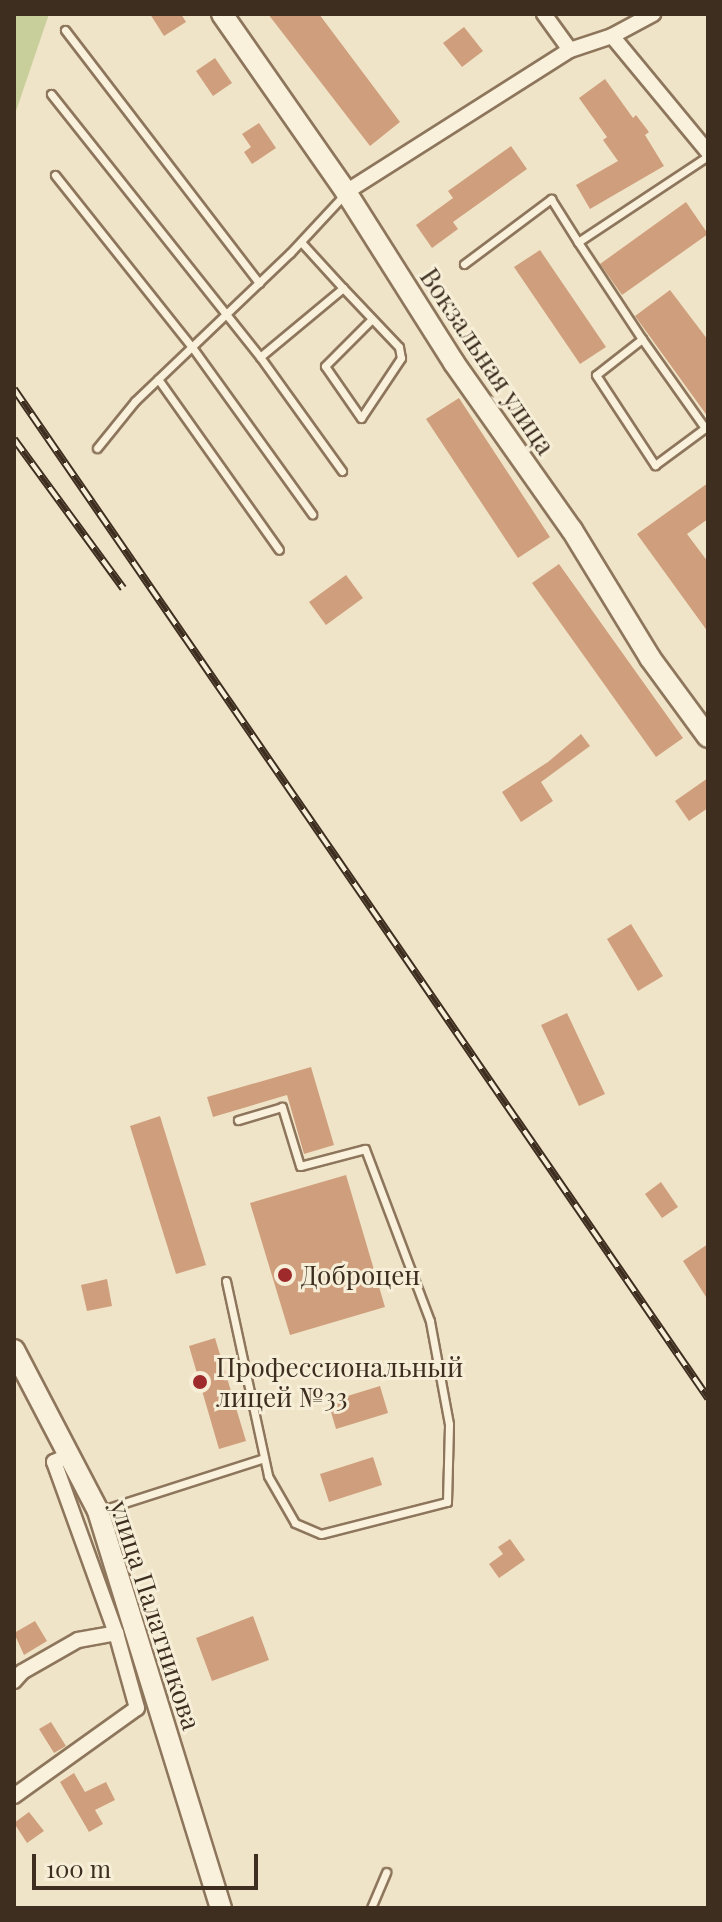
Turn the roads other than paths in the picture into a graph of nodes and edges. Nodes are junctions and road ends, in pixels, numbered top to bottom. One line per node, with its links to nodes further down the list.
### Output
1 (222, 14): 10 (main road, Вокзальная улица)
2 (544, 14): 6 (street)
3 (653, 14): 5 (street)
4 (65, 30): 14 (lane)
5 (612, 36): 6 (street); 8 (street)
6 (570, 50): 10 (street)
7 (51, 94): 16 (lane)
8 (708, 154): 12 (lane)
9 (55, 175): 19 (lane)
10 (346, 192): 11 (lane); 27 (main road, Вокзальная улица)
11 (301, 242): 14 (lane); 15 (lane)
12 (578, 242): 13 (lane); 18 (lane)
13 (464, 264)
14 (259, 283): 16 (lane)
15 (343, 288): 17 (lane); 20 (lane)
16 (225, 315): 19 (lane); 20 (lane)
17 (372, 319): 17 (lane)
18 (642, 339): 22 (lane); 22 (lane)
19 (192, 347): 21 (lane); 25 (lane)
20 (260, 357): 24 (lane)
21 (158, 379): 23 (lane); 26 (lane)
22 (707, 427)
23 (97, 448)
24 (342, 471)
25 (312, 514)
26 (279, 550)
27 (708, 737)
28 (238, 1120): 32 (lane)
29 (226, 1281): 32 (lane)
30 (14, 1350): 31 (main road, улица Палатникова)
31 (69, 1455): 33 (main road, улица Палатникова); 34 (street)
32 (264, 1458): 33 (lane)
33 (98, 1511): 38 (main road, улица Палатникова)
34 (116, 1633): 35 (street); 36 (street)
35 (14, 1681)
36 (14, 1796)
37 (386, 1872): 39 (lane)
38 (221, 1908)
39 (371, 1908)

